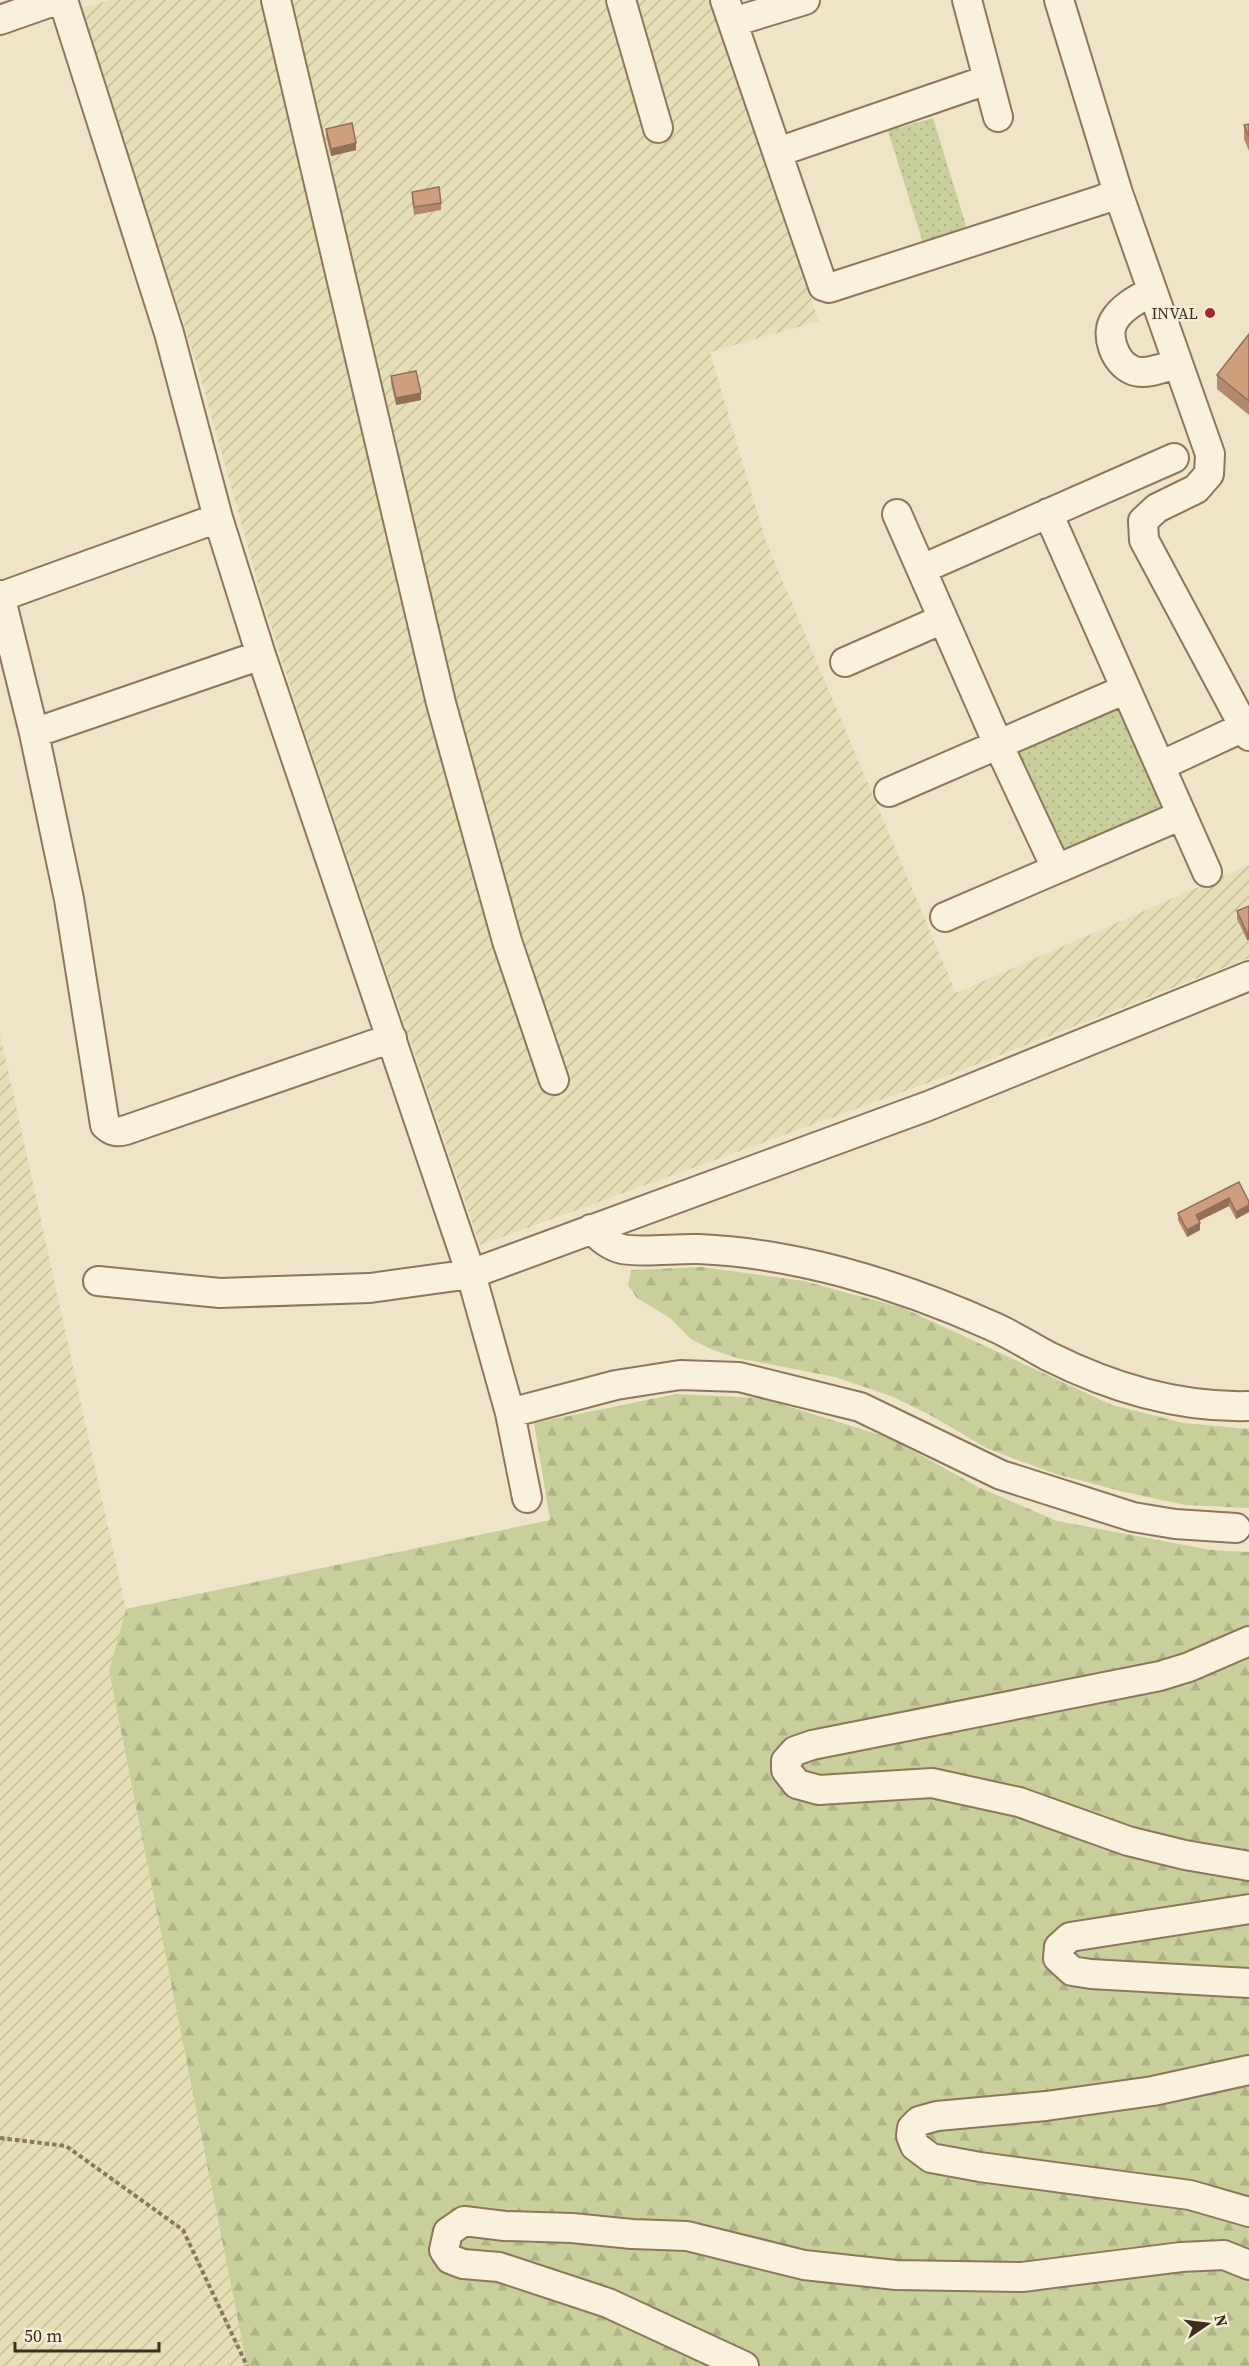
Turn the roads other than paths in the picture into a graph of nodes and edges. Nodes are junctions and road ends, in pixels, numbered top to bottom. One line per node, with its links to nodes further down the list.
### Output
1 (57, 0): 9 (street)
2 (63, 0): 20 (street)
3 (276, 0): 38 (street)
4 (621, 0): 12 (street)
5 (805, 0): 8 (street)
6 (967, 0): 10 (street)
7 (1059, 0): 14 (street)
8 (729, 11): 13 (street)
9 (0, 20)
10 (987, 80): 11 (street); 13 (street)
11 (998, 117)
12 (658, 128)
13 (778, 152): 14 (street)
14 (1118, 193): 15 (street)
15 (1152, 291): 16 (street); 16 (street)
16 (1178, 363): 27 (street)
17 (1174, 458): 18 (street)
18 (1048, 513): 21 (street); 26 (street)
19 (897, 514): 21 (street)
20 (218, 518): 22 (street); 24 (street)
21 (922, 570): 23 (street)
22 (0, 596): 28 (street)
23 (943, 619): 25 (street); 29 (street)
24 (261, 655): 28 (street); 37 (street)
25 (845, 662)
26 (1126, 689): 29 (street); 30 (street)
27 (1246, 731): 30 (street)
28 (34, 733): 37 (street)
29 (998, 744): 31 (street); 33 (street)
30 (1160, 766): 32 (street)
31 (889, 792)
32 (1182, 815): 33 (street); 34 (street)
33 (1056, 868): 35 (street)
34 (1207, 872)
35 (945, 917)
36 (1249, 976): 39 (street)
37 (392, 1038): 40 (street)
38 (554, 1080)
39 (591, 1229): 40 (street); 42 (street)
40 (471, 1274): 41 (street); 43 (street)
41 (98, 1281)
42 (1249, 1406)
43 (510, 1413): 44 (street); 45 (street)
44 (526, 1498)
45 (1236, 1528)
46 (1249, 1641): 47 (street)
47 (1249, 1866)
48 (1249, 1909): 49 (street)
49 (1249, 1983)
50 (1249, 2070): 51 (street)
51 (1249, 2212)
52 (1249, 2265): 53 (street)
53 (744, 2366)

